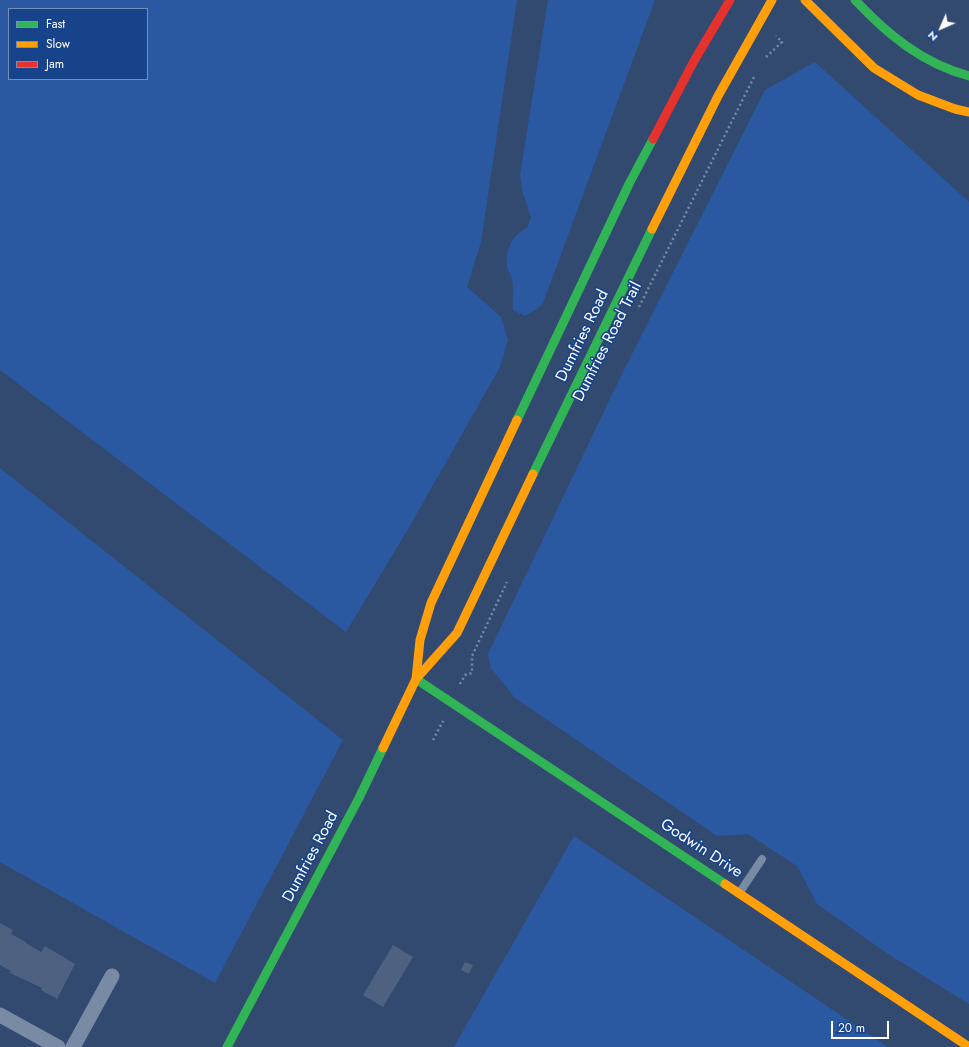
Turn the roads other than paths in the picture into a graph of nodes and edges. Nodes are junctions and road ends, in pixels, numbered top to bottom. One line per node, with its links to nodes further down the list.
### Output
1 (730, 0): 7 (main road, Dumfries Road)
2 (772, 0): 7 (main road, Dumfries Road)
3 (805, 0): 6 (main road)
4 (856, 0): 5 (main road)
5 (969, 76)
6 (969, 112)
7 (416, 679): 9 (main road, Godwin Drive); 14 (main road, Dumfries Road)
8 (762, 858): 9 (lane)
9 (740, 892): 15 (main road, Godwin Drive)
10 (112, 976): 13 (street)
11 (0, 1015): 12 (street)
12 (58, 1047)
13 (73, 1047)
14 (227, 1047)
15 (969, 1047)

